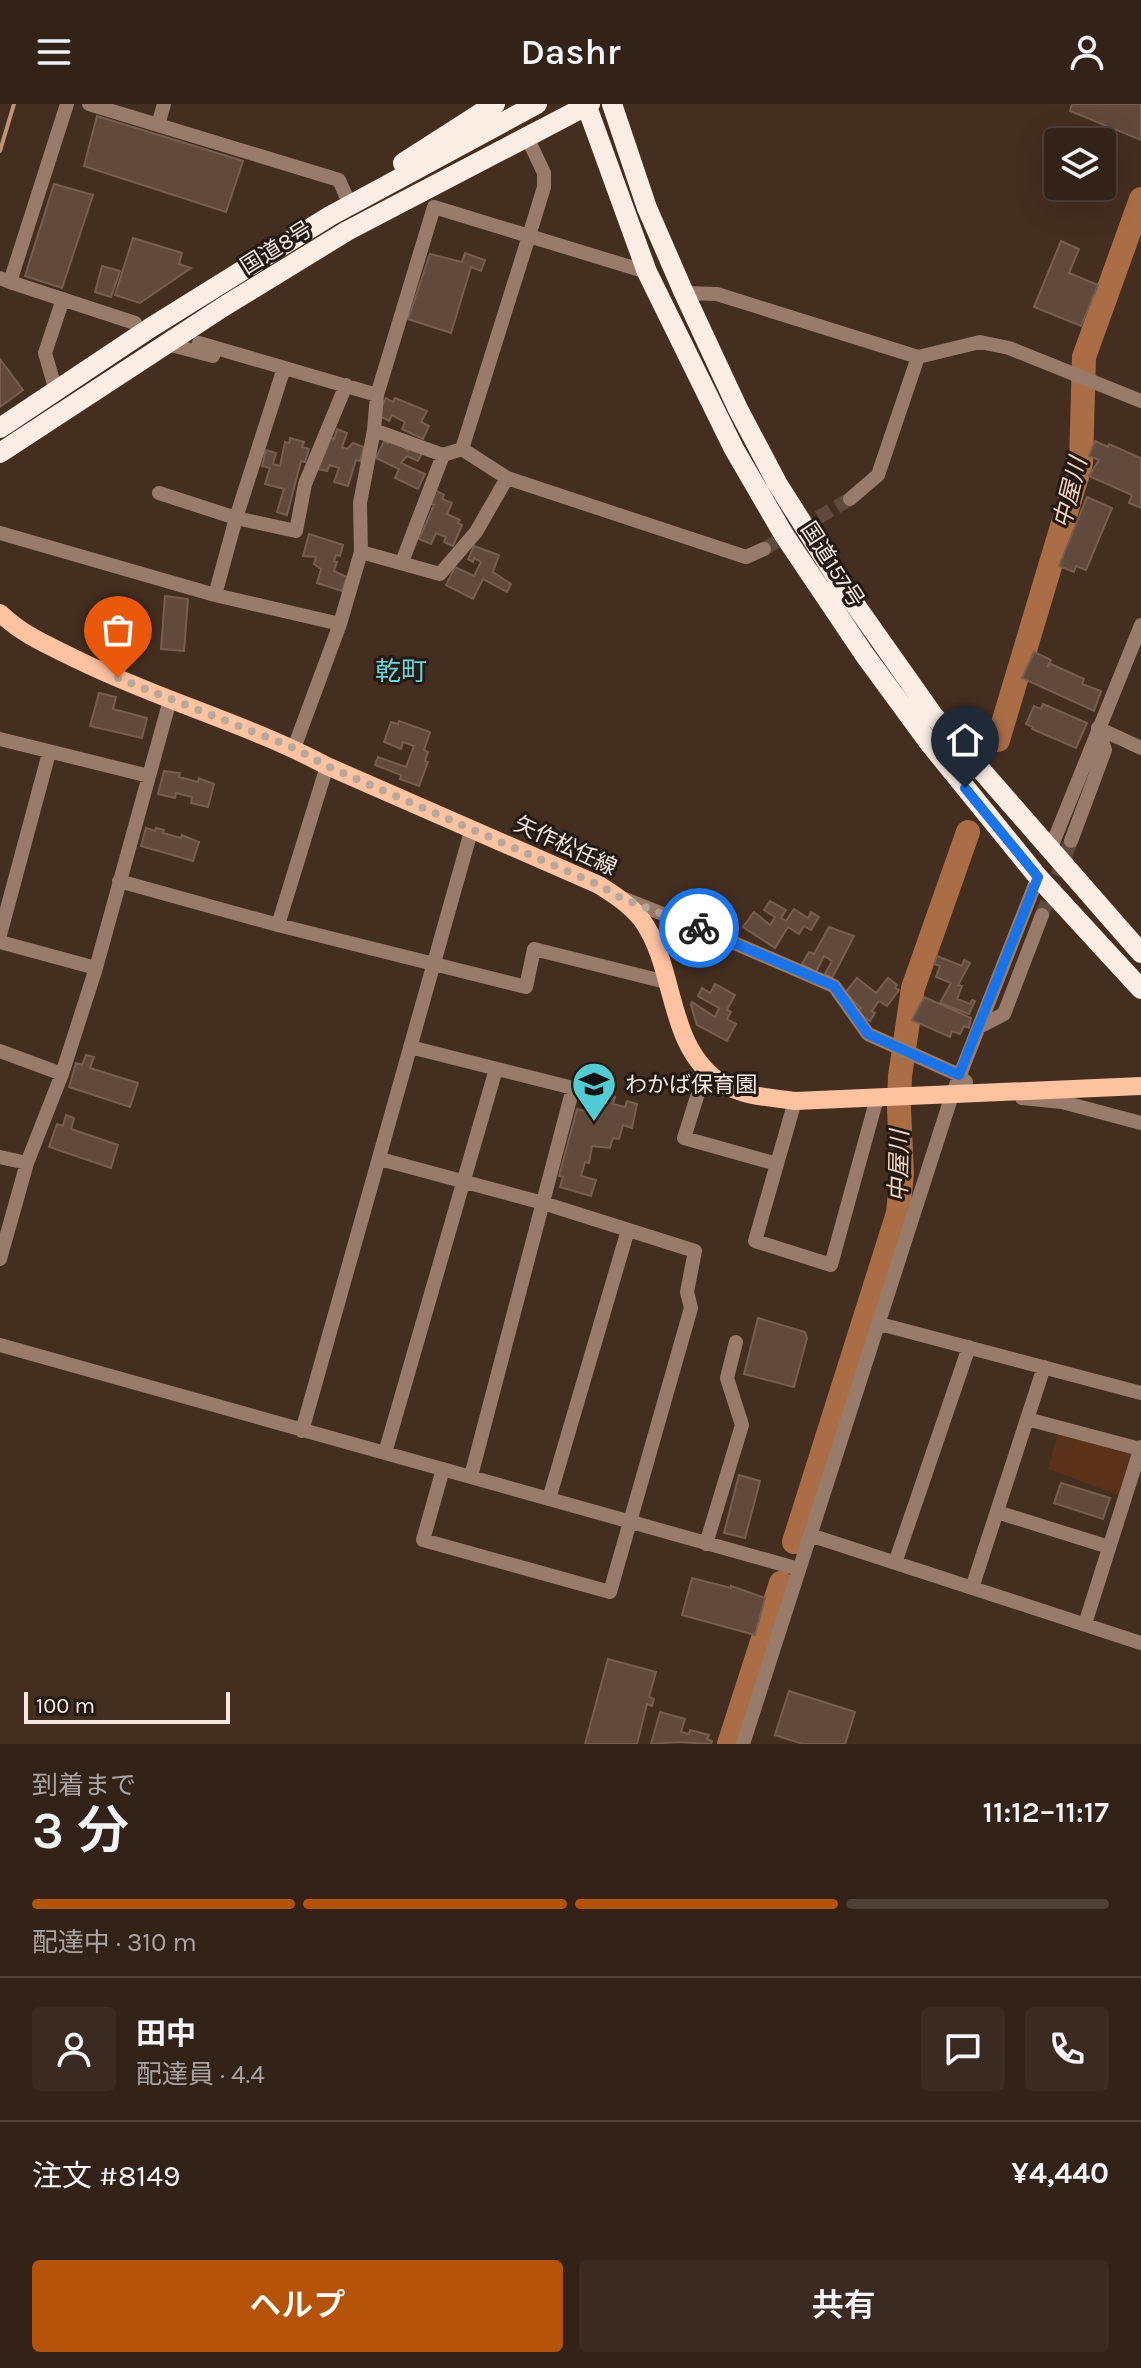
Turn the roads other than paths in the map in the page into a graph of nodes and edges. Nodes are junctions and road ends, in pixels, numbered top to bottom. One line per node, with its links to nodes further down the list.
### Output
1 (67, 104): 13 (street)
2 (89, 104): 8 (street)
3 (164, 104): 8 (street)
4 (495, 104): 10 (highway)
5 (537, 104): 10 (highway, 国道8号)
6 (612, 104): 14 (highway, 国道157号)
7 (587, 105): 9 (highway, 国道8号); 12 (highway, 国道157号)
8 (158, 125): 10 (street)
9 (527, 137): 11 (street); 18 (highway, 国道8号)
10 (356, 202): 23 (highway, 国道8号)
11 (529, 236): 12 (street); 24 (street); 28 (street)
12 (647, 272): 54 (highway, 国道157号)
13 (5, 280): 15 (street)
14 (684, 293): 19 (street); 53 (highway, 国道157号)
15 (63, 299): 16 (street); 23 (street)
16 (135, 323)
17 (199, 343): 20 (street)
18 (167, 344): 20 (street); 29 (highway, 国道8号)
19 (918, 357): 25 (street); 33 (street)
20 (256, 360): 21 (street)
21 (284, 368): 22 (street); 34 (street)
22 (346, 385): 24 (street); 34 (street)
23 (56, 391): 26 (highway, 国道8号)
24 (377, 395): 27 (street)
25 (1141, 401)
26 (0, 428)
27 (374, 430): 30 (street); 37 (street)
28 (462, 449): 30 (street); 31 (street)
29 (0, 453)
30 (443, 455): 38 (street)
31 (507, 478): 36 (street); 38 (street)
32 (159, 493): 34 (street)
33 (850, 499)
34 (236, 518): 39 (street)
35 (0, 533): 39 (street)
36 (764, 549)
37 (361, 552): 38 (street); 41 (street)
38 (402, 562)
39 (215, 595): 41 (street)
40 (0, 613): 43 (main road, 矢作松任線)
41 (340, 624): 46 (street)
42 (1141, 625): 44 (street)
43 (170, 700): 46 (main road, 矢作松任線); 50 (street)
44 (1098, 728): 47 (street); 52 (street); 53 (street)
45 (0, 739): 48 (street)
46 (294, 748): 49 (main road, 矢作松任線)
47 (1141, 748)
48 (49, 753): 50 (street); 59 (street)
49 (327, 766): 51 (main road, 矢作松任線); 58 (street)
50 (149, 776): 55 (street)
51 (472, 828): 56 (main road, 矢作松任線); 62 (street)
52 (1071, 841)
53 (1050, 850): 61 (highway, 国道157号)
54 (1038, 877): 65 (highway, 国道157号); 66 (street)
55 (119, 881): 58 (street); 63 (street)
56 (621, 898): 64 (main road, 矢作松任線); 72 (street)
57 (1042, 915): 66 (street)
58 (278, 925): 62 (street)
59 (0, 935)
60 (0, 942): 63 (street)
61 (1141, 953)
62 (434, 964): 64 (street); 67 (street)
63 (96, 968): 71 (street)
64 (666, 982): 69 (main road, 矢作松任線)
65 (1141, 989)
66 (979, 1027): 72 (street)
67 (410, 1047): 70 (street); 80 (street)
68 (0, 1051): 71 (street)
69 (706, 1068): 77 (main road, 矢作松任線); 82 (street)
70 (496, 1069): 83 (street); 84 (street)
71 (62, 1074): 81 (street)
72 (959, 1075): 74 (street); 75 (street)
73 (1141, 1086): 74 (main road, 矢作松任線)
74 (978, 1093): 75 (main road, 矢作松任線); 78 (street)
75 (952, 1095): 76 (main road, 矢作松任線); 87 (street)
76 (880, 1098): 77 (main road, 矢作松任線); 82 (street)
77 (795, 1101): 82 (street)
78 (1141, 1123)
79 (0, 1157): 81 (street)
80 (380, 1159): 83 (street); 94 (street)
81 (27, 1163): 86 (street)
82 (777, 1164)
83 (464, 1182): 84 (street); 96 (street)
84 (543, 1203): 85 (street); 98 (street)
85 (628, 1230): 99 (street); 101 (street)
86 (0, 1259)
87 (880, 1324): 90 (street); 102 (street)
88 (736, 1342): 103 (street)
89 (0, 1345): 94 (street)
90 (969, 1347): 91 (street); 105 (street)
91 (1044, 1367): 92 (street); 93 (street)
92 (1141, 1393)
93 (1027, 1419): 95 (street); 100 (street)
94 (302, 1431): 96 (street)
95 (1141, 1448): 104 (street)
96 (385, 1453): 97 (street)
97 (443, 1469): 98 (street); 101 (street)
98 (471, 1476): 99 (street)
99 (549, 1499): 101 (street)
100 (997, 1512): 104 (street); 107 (street)
101 (628, 1523): 103 (street)
102 (810, 1535): 105 (street); 106 (street)
103 (706, 1544): 106 (street)
104 (1109, 1547): 108 (street)
105 (895, 1563): 107 (street)
106 (799, 1569): 110 (street)
107 (972, 1588): 108 (street)
108 (1085, 1624): 109 (street)
109 (1141, 1643)
110 (743, 1744)

